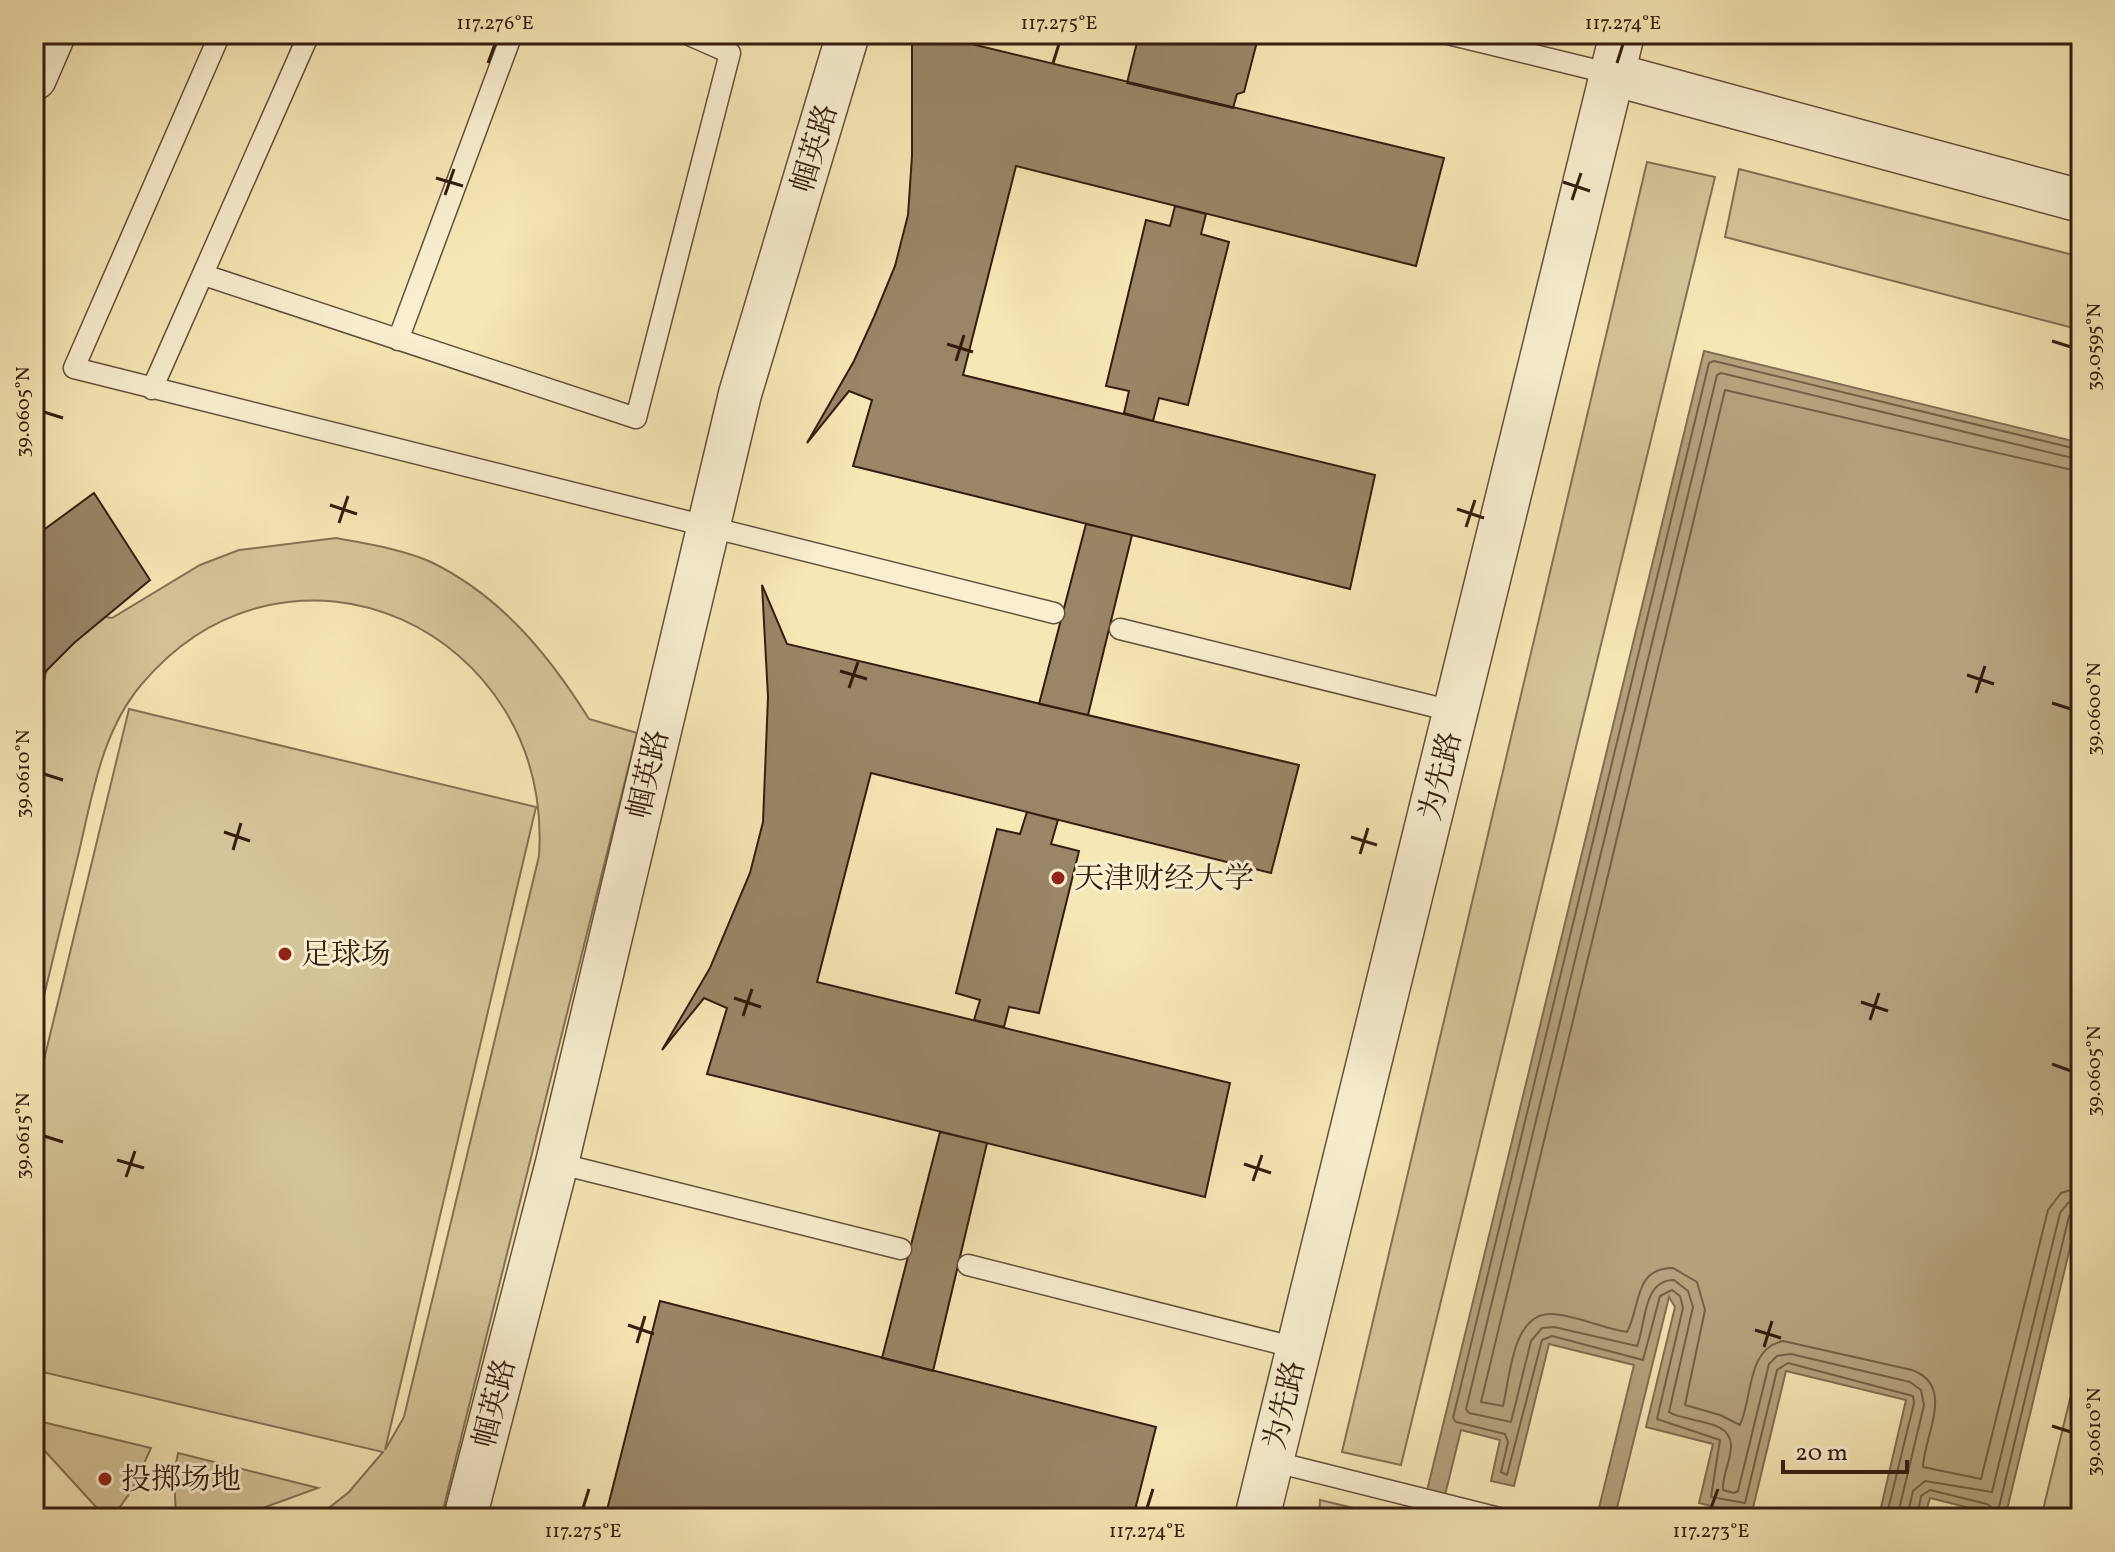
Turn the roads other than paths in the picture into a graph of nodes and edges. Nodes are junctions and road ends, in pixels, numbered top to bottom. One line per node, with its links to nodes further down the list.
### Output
1 (53, 34): 9 (street)
2 (220, 34): 13 (lane)
3 (309, 34): 11 (lane)
4 (512, 34): 12 (lane)
5 (687, 34): 12 (lane)
6 (848, 34): 14 (street, 帼英路)
7 (1448, 34): 8 (lane)
8 (1617, 54): 10 (street); 17 (street, 为先路)
9 (34, 78)
10 (2081, 201)
11 (204, 275): 12 (lane); 13 (lane)
12 (398, 340)
13 (152, 389): 14 (lane)
14 (706, 527): 15 (lane); 18 (street, 帼英路)
15 (1054, 613)
16 (1120, 629): 17 (lane)
17 (1456, 712): 21 (street, 为先路)
18 (557, 1163): 19 (lane); 23 (street, 帼英路)
19 (901, 1249)
20 (968, 1265): 21 (lane)
21 (1297, 1348): 22 (street, 为先路)
22 (1271, 1461): 24 (street, 为先路); 25 (lane)
23 (465, 1518)
24 (1257, 1518)
25 (1499, 1518)

